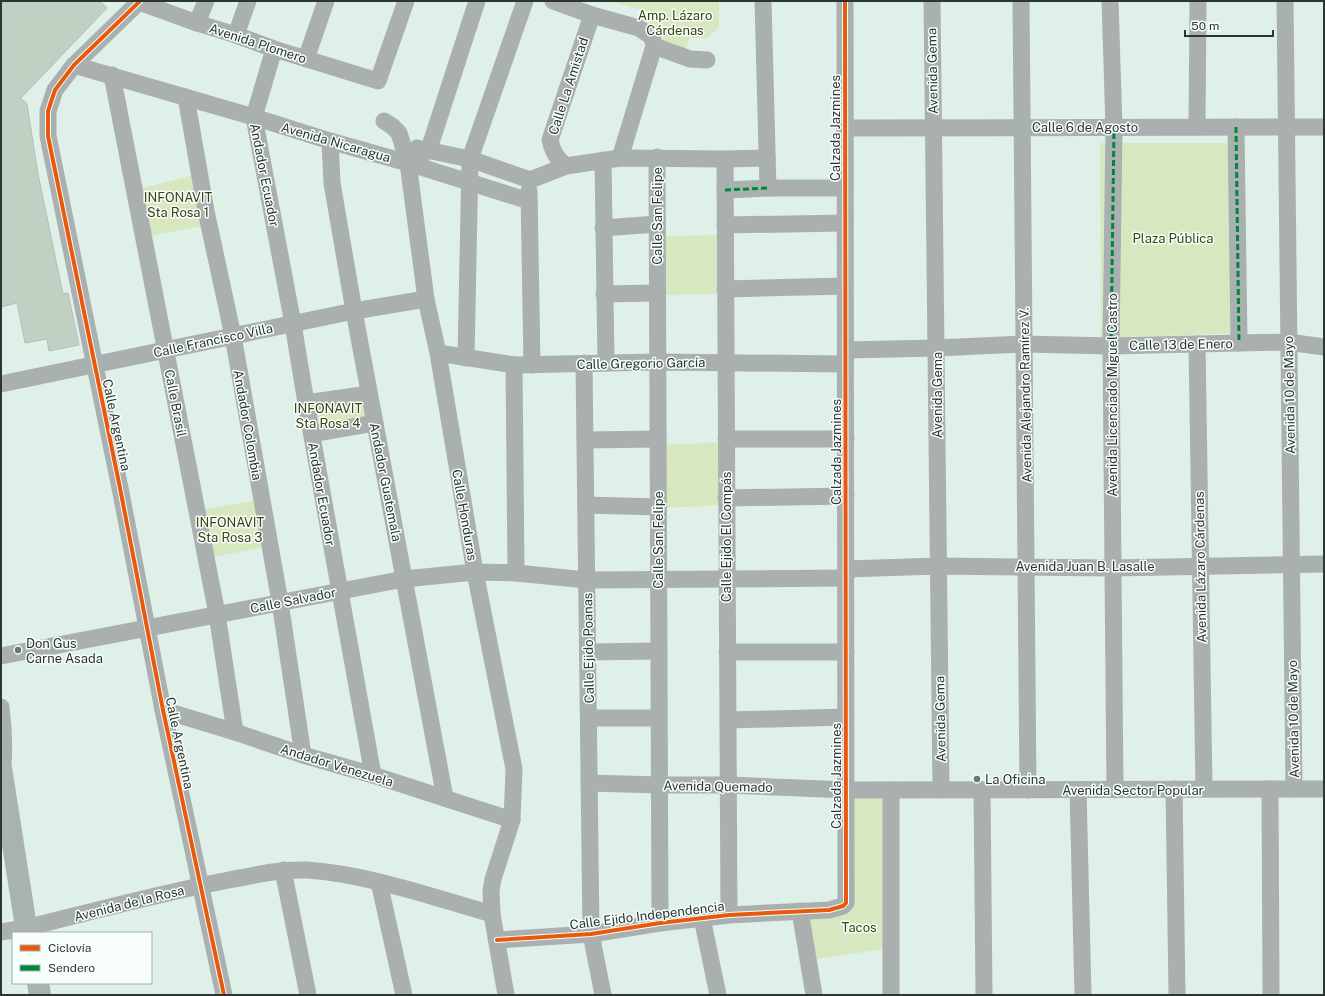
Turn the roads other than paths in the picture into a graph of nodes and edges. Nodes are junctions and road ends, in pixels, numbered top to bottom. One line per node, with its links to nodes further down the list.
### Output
1 (206, 1): 17 (street)
2 (248, 1): 18 (street)
3 (326, 1): 21 (street)
4 (406, 1): 21 (street, Avenida Plomero)
5 (477, 1): 38 (street)
6 (524, 1): 43 (street)
7 (553, 1): 16 (street)
8 (764, 1): 41 (street)
9 (845, 1): 32 (street, Calzada Jazmines)
10 (932, 1): 33 (street, Avenida Gema)
11 (1021, 1): 28 (street, Avenida Alejandro Ramírez V.)
12 (1110, 1): 34 (street, Avenida Licenciado Miguel Castro)
13 (1198, 1): 35 (street)
14 (1285, 1): 30 (street, Avenida 10 de Mayo)
15 (139, 2): 17 (street, Avenida Plomero); 23 (street, Calle Argentina)
16 (592, 15): 19 (street); 46 (street, Calle La Amistad)
17 (197, 23): 18 (street, Avenida Plomero)
18 (236, 35): 20 (street, Avenida Plomero)
19 (653, 41): 22 (street); 40 (street)
20 (274, 49): 21 (street, Avenida Plomero); 26 (street, Andador Ecuador)
21 (306, 58)
22 (707, 60)
23 (74, 65): 24 (street, Avenida Nicaragua); 80 (street, Calle Argentina)
24 (112, 75): 25 (street, Avenida Nicaragua); 72 (street, Calle Brasil)
25 (186, 97): 26 (street, Avenida Nicaragua); 64 (street, Andador Colombia)
26 (254, 117): 36 (street, Avenida Nicaragua); 63 (street, Andador Ecuador)
27 (384, 121): 37 (street, Calle Honduras)
28 (1022, 127): 33 (street, Calle 6 de Agosto); 34 (street, Calle 6 de Agosto); 67 (street, Avenida Alejandro Ramírez V.)
29 (1236, 127): 30 (street, Calle 6 de Agosto); 35 (street, Calle 6 de Agosto); 66 (street)
30 (1286, 127): 31 (street, Calle 6 de Agosto); 65 (street, Avenida 10 de Mayo)
31 (1324, 127)
32 (845, 128): 33 (street, Calle 6 de Agosto); 50 (street, Calzada Jazmines)
33 (933, 128): 71 (street, Avenida Gema)
34 (1114, 128): 35 (street, Calle 6 de Agosto); 69 (street, Avenida Licenciado Miguel Castro)
35 (1198, 128)
36 (330, 141): 45 (street, Avenida Nicaragua); 62 (street, Andador Guatemala)
37 (403, 145): 38 (street); 45 (street, Calle Honduras)
38 (426, 150): 43 (street); 45 (street)
39 (656, 157): 40 (street); 42 (street); 54 (street, Calle San Felipe)
40 (620, 158): 44 (street)
41 (767, 158): 42 (street); 49 (street)
42 (724, 159): 51 (street, Calle Ejido El Compás)
43 (470, 160): 47 (street); 48 (street)
44 (603, 160): 46 (street); 56 (street)
45 (408, 163): 48 (street, Avenida Nicaragua); 61 (street, Calle Honduras)
46 (566, 166): 47 (street)
47 (530, 180): 52 (street)
48 (469, 182): 52 (street, Avenida Nicaragua); 75 (street)
49 (768, 188): 50 (street); 51 (street)
50 (845, 188): 53 (street, Calzada Jazmines)
51 (725, 190): 55 (street, Calle Ejido El Compás)
52 (529, 201): 82 (street)
53 (845, 223): 55 (street); 57 (street, Calzada Jazmines)
54 (657, 224): 56 (street); 59 (street, Calle San Felipe)
55 (725, 226): 58 (street, Calle Ejido El Compás)
56 (603, 228): 60 (street)
57 (845, 286): 58 (street); 74 (street, Calzada Jazmines)
58 (725, 289): 77 (street, Calle Ejido El Compás)
59 (657, 293): 60 (street); 76 (street, Calle San Felipe)
60 (604, 294): 79 (street)
61 (426, 299): 62 (street, Calle Francisco Villa); 73 (street, Calle Honduras)
62 (354, 311): 63 (street, Calle Francisco Villa); 84 (street, Andador Guatemala)
63 (293, 324): 64 (street, Calle Francisco Villa); 85 (street, Andador Ecuador)
64 (233, 336): 72 (street, Calle Francisco Villa); 110 (street, Andador Colombia)
65 (1288, 342): 66 (street, Calle 13 de Enero); 70 (street, Calle 13 de Enero); 96 (street, Avenida 10 de Mayo)
66 (1239, 343): 68 (street, Calle 13 de Enero)
67 (1024, 344): 69 (street, Calle 13 de Enero); 71 (street, Calle 13 de Enero); 99 (street, Avenida Alejandro Ramírez V.)
68 (1197, 344): 69 (street, Calle 13 de Enero); 100 (street, Avenida Lázaro Cárdenas)
69 (1111, 346): 101 (street, Avenida Licenciado Miguel Castro)
70 (1324, 347)
71 (936, 348): 74 (street, Calle 13 de Enero); 98 (street, Avenida Gema)
72 (166, 350): 80 (street, Calle Francisco Villa); 111 (street, Calle Brasil)
73 (438, 353): 75 (street, Calle Gregorio García); 102 (street, Calle Honduras)
74 (845, 357): 77 (street, Calle Gregorio García); 90 (street, Calzada Jazmines)
75 (466, 358): 81 (street, Calle Gregorio García)
76 (657, 362): 77 (street, Calle Gregorio García); 79 (street, Calle Gregorio García); 88 (street, Calle San Felipe)
77 (726, 362): 89 (street, Calle Ejido El Compás)
78 (584, 363): 79 (street, Calle Gregorio García); 82 (street, Calle Gregorio García); 91 (street, Calle Ejido Poanas)
79 (606, 363)
80 (95, 364): 83 (street, Calle Francisco Villa); 112 (street, Calle Argentina)
81 (514, 365): 82 (street, Calle Gregorio García); 104 (street)
82 (532, 365)
83 (1, 384)
84 (369, 394): 85 (street); 86 (street, Andador Guatemala)
85 (306, 403): 87 (street, Andador Ecuador)
86 (375, 423): 87 (street); 105 (street, Andador Guatemala)
87 (312, 434): 109 (street, Andador Ecuador)
88 (658, 439): 91 (street); 95 (street, Calle San Felipe)
89 (726, 439): 90 (street); 93 (street, Calle Ejido El Compás)
90 (846, 439): 92 (street, Calzada Jazmines)
91 (585, 440): 94 (street, Calle Ejido Poanas)
92 (846, 496): 93 (street); 103 (street, Calzada Jazmines)
93 (726, 498): 106 (street, Calle Ejido El Compás)
94 (586, 505): 95 (street); 107 (street, Calle Ejido Poanas)
95 (658, 507): 108 (street, Calle San Felipe)
96 (1291, 564): 97 (street, Avenida Juan B. Lasalle); 100 (street, Avenida Juan B. Lasalle); 132 (street, Avenida 10 de Mayo)
97 (1324, 564)
98 (938, 566): 99 (street, Avenida Juan B. Lasalle); 103 (street, Avenida Juan B. Lasalle); 136 (street, Avenida Gema)
99 (1026, 566): 101 (street, Avenida Juan B. Lasalle); 138 (street, Avenida Alejandro Ramírez V.)
100 (1200, 566): 101 (street, Avenida Juan B. Lasalle); 142 (street, Avenida Lázaro Cárdenas)
101 (1113, 568): 140 (street, Avenida Licenciado Miguel Castro)
102 (475, 572): 104 (street, Calle Salvador); 105 (street, Calle Salvador); 144 (street, Calle Honduras)
103 (846, 573): 106 (street, Avenida Juan B. Lasalle); 116 (street, Calzada Jazmines)
104 (516, 574): 107 (street, Calle Salvador)
105 (404, 579): 109 (street, Calle Salvador); 143 (street, Andador Guatemala)
106 (727, 579): 108 (street, Calle Salvador); 115 (street, Calle Ejido El Compás)
107 (587, 580): 108 (street, Calle Salvador); 113 (street, Calle Ejido Poanas)
108 (658, 580): 114 (street, Calle San Felipe)
109 (340, 591): 110 (street, Calle Salvador); 127 (street, Andador Ecuador)
110 (280, 602): 111 (street, Calle Salvador); 125 (street, Andador Colombia)
111 (217, 614): 112 (street, Calle Salvador); 124 (street, Calle Brasil)
112 (148, 628): 117 (street, Calle Salvador); 119 (street, Calle Argentina)
113 (588, 652): 114 (street); 121 (street, Calle Ejido Poanas)
114 (659, 652): 122 (street, Calle San Felipe)
115 (727, 652): 116 (street); 123 (street, Calle Ejido El Compás)
116 (846, 652): 120 (street, Calzada Jazmines)
117 (1, 656)
118 (1, 707): 126 (street)
119 (162, 710): 124 (street, Andador Venezuela); 148 (street, Calle Argentina)
120 (846, 717): 123 (street); 134 (street, Calzada Jazmines)
121 (589, 718): 122 (street); 128 (street, Calle Ejido Poanas)
122 (659, 718): 129 (street, Calle San Felipe)
123 (728, 720): 130 (street, Calle Ejido El Compás)
124 (235, 732): 125 (street, Andador Venezuela)
125 (303, 755): 127 (street, Andador Venezuela)
126 (2, 771): 155 (main road)
127 (374, 775): 143 (street, Andador Venezuela)
128 (589, 783): 129 (street, Avenida Quemado); 156 (street, Calle Ejido Poanas)
129 (659, 785): 130 (street, Avenida Quemado); 154 (street, Calle San Felipe)
130 (728, 785): 134 (street, Avenida Quemado); 152 (street, Calle Ejido El Compás)
131 (1270, 789): 132 (street, Avenida Sector Popular); 142 (street, Avenida Sector Popular); 173 (street)
132 (1294, 789): 133 (street, Avenida Sector Popular)
133 (1324, 789)
134 (846, 790): 135 (street, Avenida Sector Popular); 149 (street, Calzada Jazmines)
135 (891, 790): 136 (street, Avenida Sector Popular); 169 (street)
136 (941, 790): 137 (street, Avenida Sector Popular)
137 (982, 790): 138 (street, Avenida Sector Popular); 170 (street)
138 (1028, 790): 139 (street, Avenida Sector Popular)
139 (1078, 790): 140 (street, Avenida Sector Popular); 171 (street)
140 (1116, 790): 141 (street, Avenida Sector Popular)
141 (1174, 790): 142 (street, Avenida Sector Popular); 172 (street)
142 (1204, 790)
143 (445, 798): 144 (street, Andador Venezuela)
144 (512, 820): 151 (street, Calle Honduras)
145 (1, 861): 155 (main road)
146 (283, 870): 147 (street, Avenida de la Rosa); 148 (street, Avenida de la Rosa); 163 (street)
147 (380, 882): 151 (street, Avenida de la Rosa); 164 (street)
148 (200, 886): 155 (street, Avenida de la Rosa); 162 (street, Calle Argentina)
149 (846, 903): 150 (street, Calle Ejido Independencia)
150 (800, 911): 152 (street, Calle Ejido Independencia); 168 (street)
151 (492, 914): 157 (street, Calle Honduras)
152 (729, 915): 153 (street, Calle Ejido Independencia)
153 (702, 918): 154 (street, Calle Ejido Independencia); 167 (street)
154 (660, 923): 156 (street, Calle Ejido Independencia)
155 (17, 931)
156 (591, 934): 157 (street, Calle Ejido Independencia); 166 (street, Calle Ejido Poanas)
157 (497, 940): 165 (street, Calle Honduras)
158 (25, 984): 160 (main road)
159 (38, 984): 161 (main road)
160 (28, 995)
161 (40, 995)
162 (224, 995)
163 (308, 995)
164 (404, 995)
165 (506, 995)
166 (603, 995)
167 (718, 995)
168 (814, 995)
169 (891, 995)
170 (984, 995)
171 (1082, 995)
172 (1177, 995)
173 (1271, 995)

